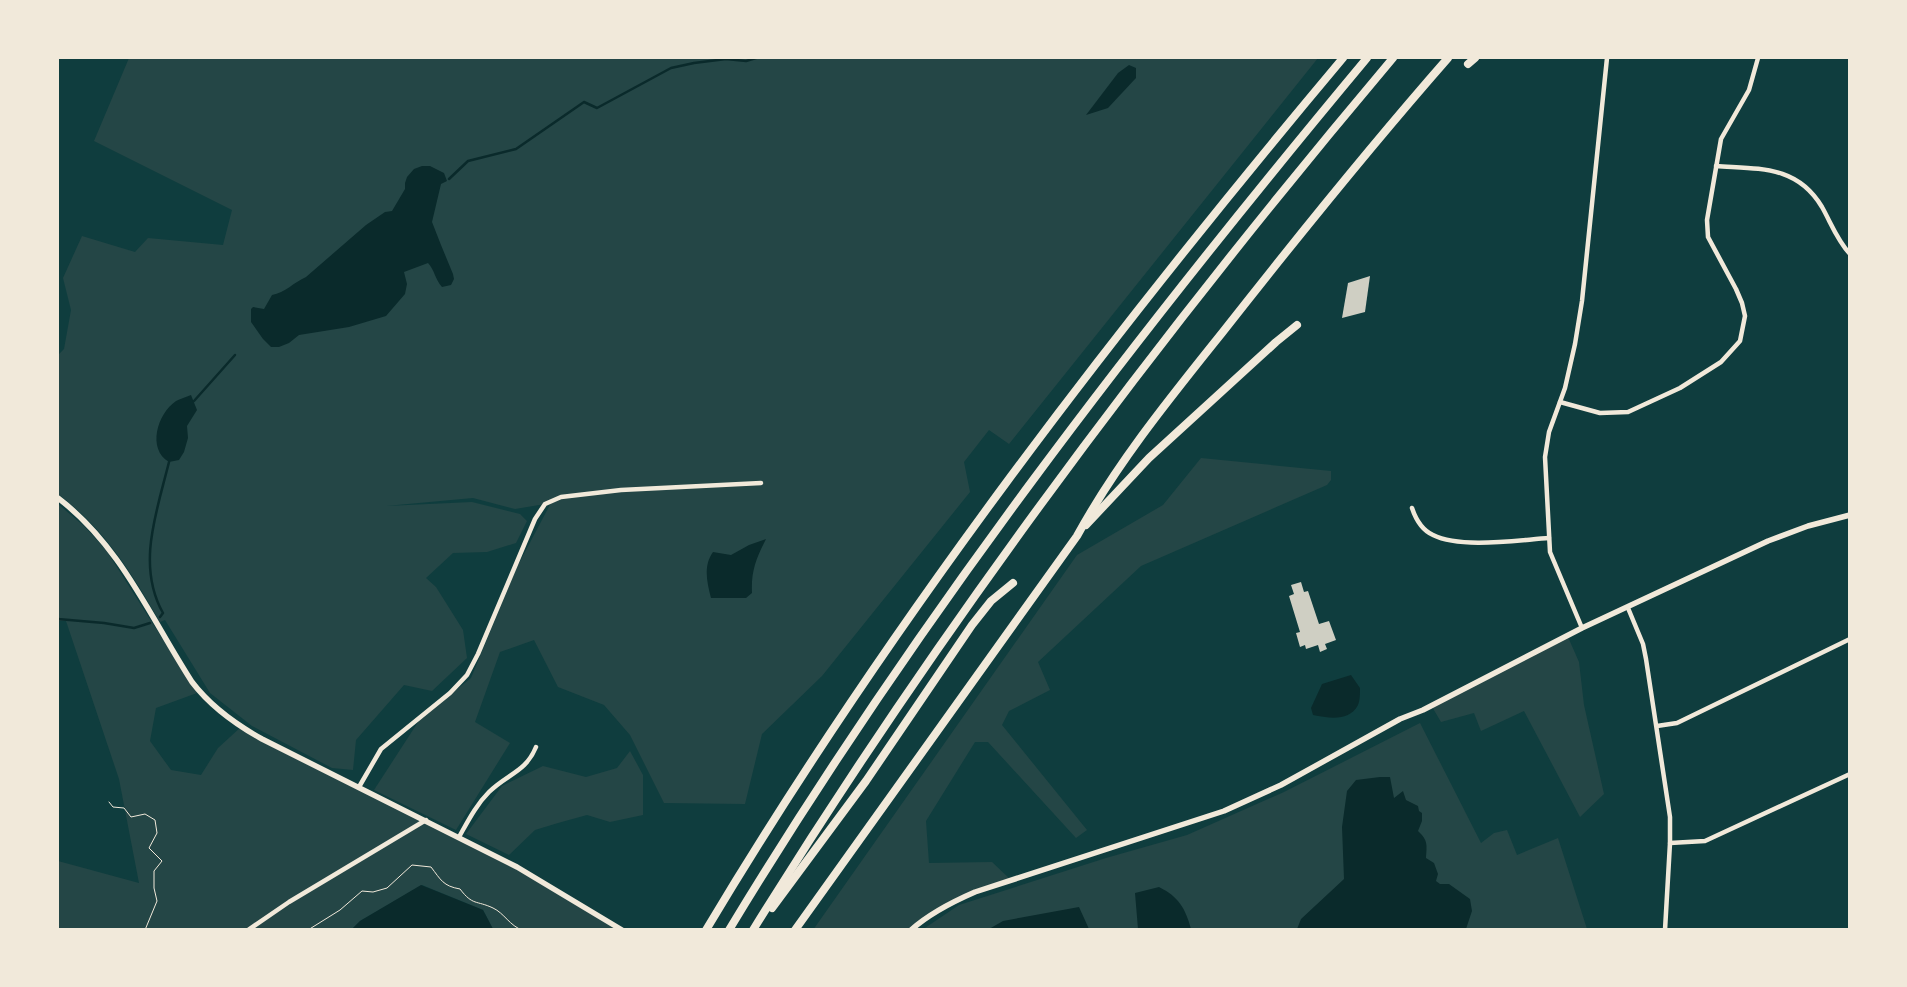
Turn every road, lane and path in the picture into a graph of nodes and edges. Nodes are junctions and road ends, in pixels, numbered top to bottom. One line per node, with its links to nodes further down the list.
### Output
1 (1343, 58): 34 (highway)
2 (1367, 58): 35 (highway)
3 (1393, 58): 36 (highway)
4 (1448, 58): 15 (highway)
5 (1607, 58): 10 (street)
6 (1758, 58): 7 (street)
7 (1716, 166): 8 (street); 10 (street)
8 (1850, 254)
9 (1296, 325): 15 (highway)
10 (1560, 402): 16 (street)
11 (761, 483): 24 (street)
12 (58, 498): 24 (street)
13 (1412, 508): 16 (street)
14 (1850, 515): 18 (street)
15 (1077, 536): 37 (highway)
16 (1549, 538): 19 (street)
17 (1013, 583): 36 (highway)
18 (1628, 608): 19 (street); 21 (street)
19 (1582, 628): 38 (street)
20 (1850, 639): 21 (street)
21 (1657, 726): 28 (street)
22 (536, 747): 27 (street)
23 (1850, 774): 28 (street)
24 (359, 787): 26 (street)
25 (109, 802): 29 (path)
26 (426, 820): 27 (street); 30 (street)
27 (459, 837): 33 (street)
28 (1670, 843): 39 (street)
29 (145, 930)
30 (248, 930)
31 (308, 930): 32 (path)
32 (522, 930)
33 (622, 930)
34 (706, 930)
35 (729, 930)
36 (754, 930)
37 (795, 930)
38 (911, 930)
39 (1665, 930)

